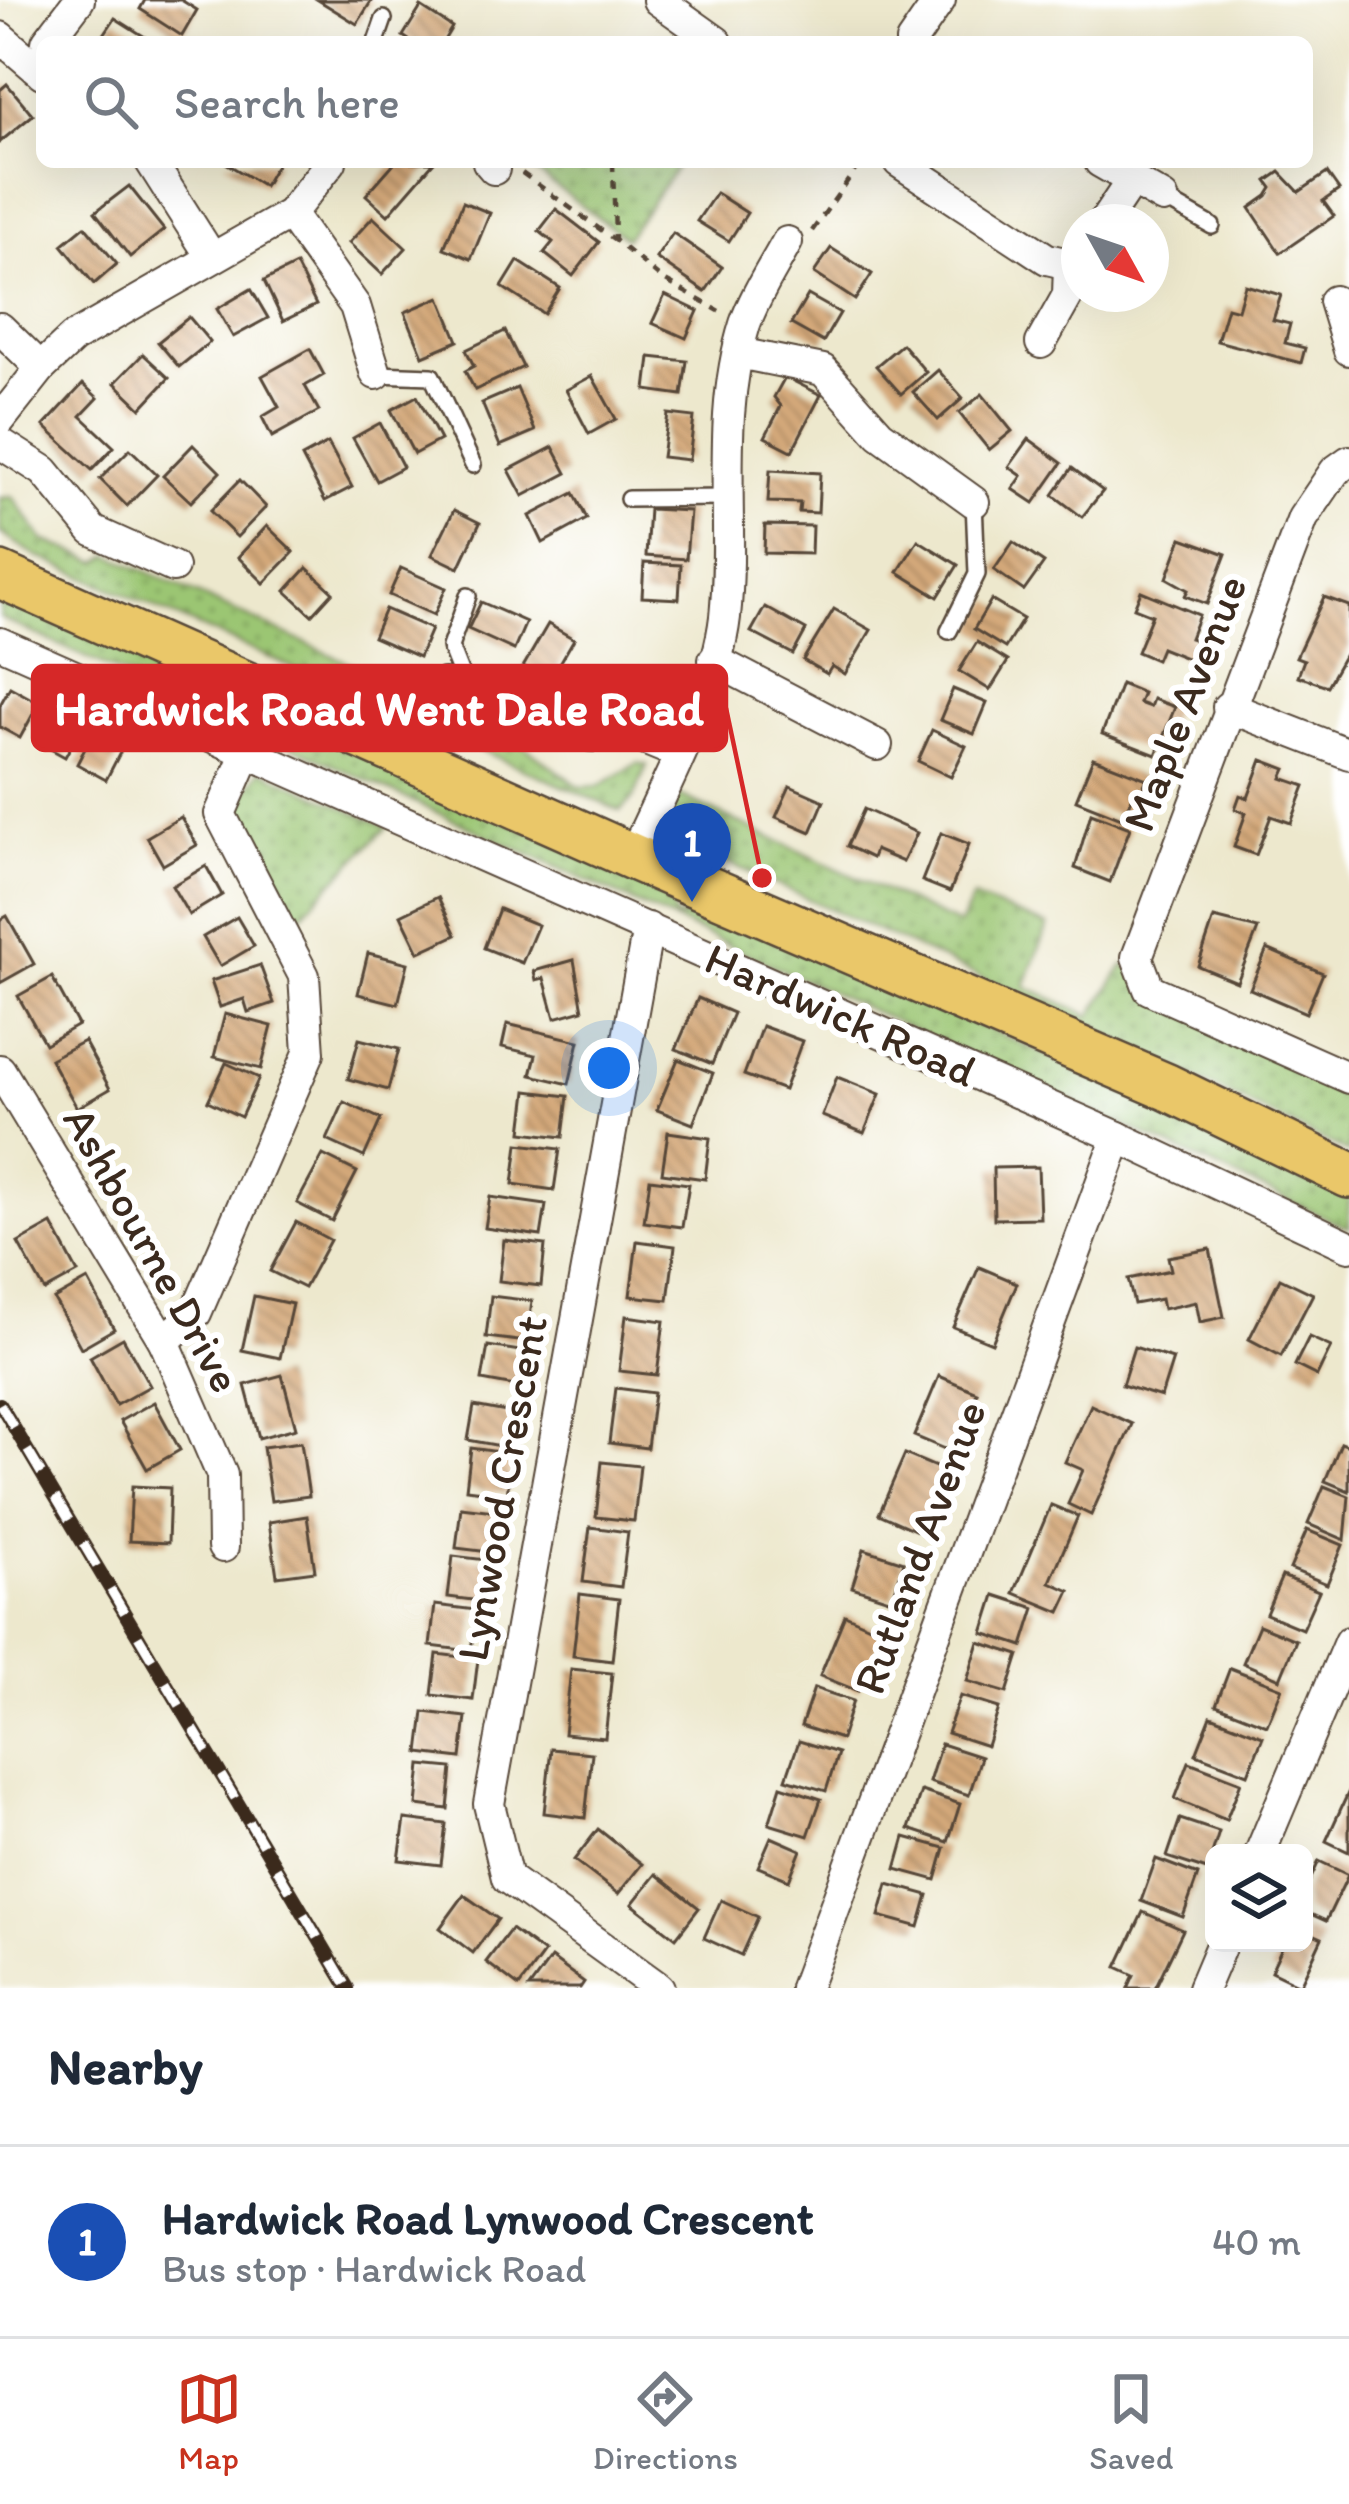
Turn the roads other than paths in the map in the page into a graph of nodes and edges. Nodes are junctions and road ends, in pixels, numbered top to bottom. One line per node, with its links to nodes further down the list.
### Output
1 (80, 0): 5 (street)
2 (658, 0): 7 (street)
3 (940, 0): 8 (street)
4 (384, 19): 6 (lane)
5 (55, 36)
6 (378, 36)
7 (709, 36)
8 (915, 36)
9 (0, 37): 10 (street)
10 (36, 55)
11 (155, 168): 21 (street)
12 (326, 168): 18 (street)
13 (908, 168): 22 (street)
14 (1110, 168): 15 (street)
15 (1132, 181): 16 (street); 17 (street)
16 (1163, 198): 19 (lane)
17 (1116, 204)
18 (290, 214): 21 (street); 30 (street)
19 (1212, 226)
20 (787, 242): 26 (street)
21 (212, 258): 29 (street)
22 (1061, 260)
23 (1334, 301): 28 (street)
24 (1061, 307): 27 (street)
25 (0, 328): 29 (street)
26 (741, 340): 36 (street); 37 (street)
27 (1041, 343)
28 (1349, 350)
29 (40, 368): 31 (street)
30 (376, 374): 34 (lane)
31 (0, 420)
32 (0, 443): 38 (street)
33 (1349, 461): 46 (street, Maple Avenue)
34 (473, 465)
35 (628, 499): 36 (lane)
36 (726, 499): 43 (street)
37 (974, 502): 41 (lane)
38 (173, 567)
39 (0, 575): 45 (main road, Hardwick Road)
40 (468, 596): 44 (lane)
41 (949, 631)
42 (0, 643): 48 (street, Hardwick Road)
43 (714, 660): 47 (street); 49 (street)
44 (458, 691): 49 (street)
45 (272, 695): 48 (street); 51 (main road, Hardwick Road)
46 (1228, 707): 50 (street); 54 (street, Maple Avenue)
47 (877, 745)
48 (246, 752): 52 (street, Hardwick Road); 58 (street)
49 (678, 753): 51 (street)
50 (1349, 754)
51 (633, 857): 56 (main road, Hardwick Road)
52 (648, 928): 55 (street, Hardwick Road); 63 (street, Lynwood Crescent)
53 (0, 1070): 58 (street, Ashbourne Drive)
54 (1349, 1078)
55 (1118, 1137): 57 (street, Hardwick Road); 64 (street, Rutland Avenue)
56 (1349, 1175)
57 (1349, 1246)
58 (164, 1341): 59 (street, Ashbourne Drive)
59 (223, 1547)
60 (1349, 1642): 61 (street)
61 (1264, 1844)
62 (1218, 1952): 65 (street)
63 (659, 1988)
64 (805, 1988)
65 (1203, 1988)

